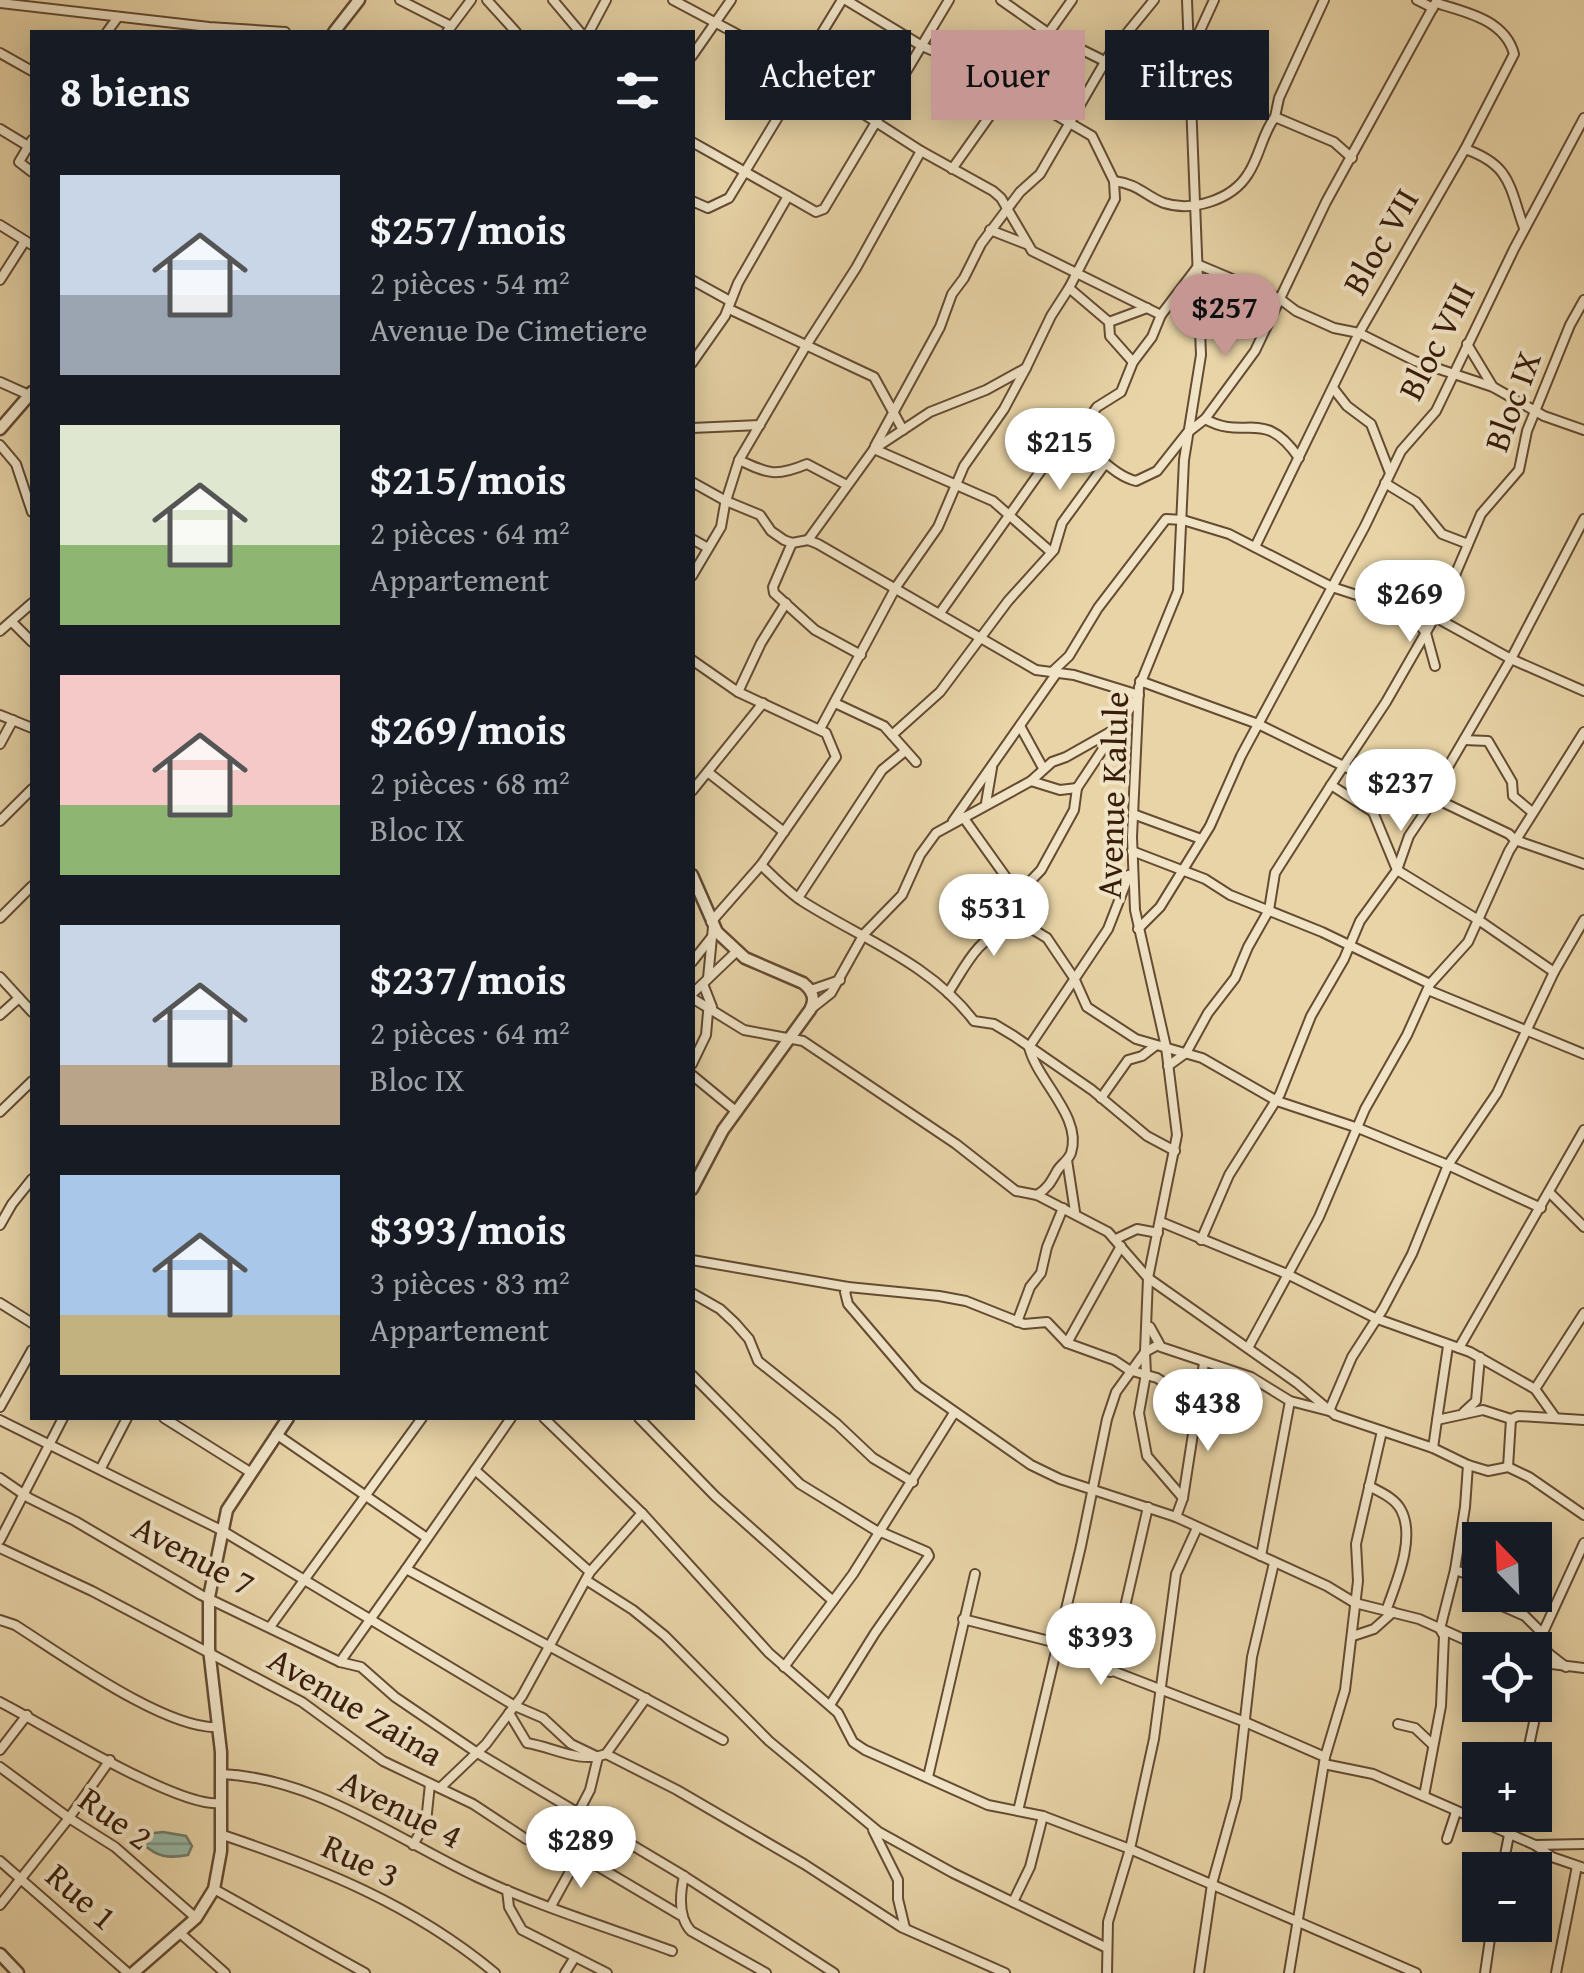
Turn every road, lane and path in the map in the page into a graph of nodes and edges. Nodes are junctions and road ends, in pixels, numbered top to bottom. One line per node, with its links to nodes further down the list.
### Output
1 (359, 0): 25 (street)
2 (400, 0): 22 (street)
3 (471, 0): 22 (street)
4 (487, 0): 26 (street)
5 (553, 0): 27 (street)
6 (606, 0): 28 (street)
7 (673, 0): 21 (street)
8 (731, 0): 21 (street)
9 (844, 0): 30 (street); 36 (street)
10 (950, 0): 36 (street)
11 (1001, 0): 31 (street)
12 (1072, 0): 32 (street)
13 (1154, 0): 33 (street)
14 (1188, 0): 34 (street, Avenue Kalule)
15 (1214, 0): 35 (street)
16 (1324, 0): 43 (street)
17 (1417, 0): 19 (street)
18 (0, 2): 20 (street)
19 (1435, 4): 54 (street, Bloc VII); 56 (street)
20 (118, 17): 23 (street); 24 (street)
21 (714, 24): 29 (street); 38 (street)
22 (449, 29)
23 (108, 30)
24 (262, 30)
25 (336, 30)
26 (514, 30)
27 (578, 30)
28 (590, 30)
29 (727, 30)
30 (827, 30)
31 (1042, 30)
32 (1051, 30)
33 (1127, 30)
34 (1189, 30)
35 (1200, 30)
36 (922, 46): 37 (street); 49 (street)
37 (931, 50)
38 (695, 52)
39 (1085, 52): 41 (street)
40 (0, 53): 42 (street)
41 (1105, 62): 50 (street)
42 (30, 70)
43 (1275, 117): 56 (street); 63 (street)
44 (1584, 118): 66 (street, Bloc VIII)
45 (776, 120): 59 (street)
46 (987, 120): 57 (street)
47 (1061, 120): 50 (street)
48 (1193, 120): 63 (street, Avenue Kalule)
49 (874, 121): 55 (street); 61 (street)
50 (1070, 126): 60 (street); 64 (street)
51 (0, 129): 52 (street)
52 (30, 143): 58 (street)
53 (695, 144): 59 (street)
54 (1465, 149): 66 (street); 81 (street, Bloc VII)
55 (921, 151): 57 (street); 82 (street)
56 (1352, 158): 75 (street)
57 (952, 169): 64 (street)
58 (30, 170)
59 (745, 172): 61 (street); 62 (street)
60 (1114, 181): 63 (street); 71 (street)
61 (788, 196): 77 (street)
62 (695, 202)
63 (1194, 206): 70 (street, Avenue Kalule)
64 (1007, 209): 67 (street); 69 (street)
65 (0, 226): 68 (street)
66 (1524, 228): 83 (street, Bloc VIII)
67 (990, 230): 69 (street); 93 (street)
68 (29, 243): 72 (street)
69 (1026, 244): 71 (street)
70 (1199, 265): 75 (street); 79 (street); 101 (street, Avenue Kalule)
71 (1076, 275): 74 (street); 78 (street)
72 (0, 280)
73 (695, 282): 77 (street)
74 (1069, 288): 80 (street); 86 (street)
75 (1280, 299): 81 (street); 95 (street)
76 (1584, 300): 94 (street, Bloc IX)
77 (730, 305): 82 (street); 84 (street)
78 (1148, 308): 79 (street); 80 (street)
79 (1161, 315): 85 (street)
80 (1109, 322): 85 (street)
81 (1359, 333): 87 (street); 90 (street, Bloc VII)
82 (807, 344): 93 (street); 96 (street)
83 (1467, 344): 87 (street, Bloc VIII); 89 (street)
84 (695, 359)
85 (1133, 362): 102 (street)
86 (1026, 368): 99 (street); 111 (street)
87 (1452, 375): 89 (street); 108 (street, Bloc VIII)
88 (0, 382): 91 (street)
89 (1493, 387): 94 (street)
90 (1334, 388): 105 (street, Bloc VII); 108 (street)
91 (30, 394)
92 (30, 395): 98 (street)
93 (894, 410): 99 (street); 104 (street)
94 (1536, 412): 100 (street); 120 (street, Bloc IX)
95 (1204, 419): 101 (street); 105 (street)
96 (760, 426): 97 (street); 106 (street)
97 (695, 428)
98 (0, 429)
99 (903, 430): 104 (street)
100 (1584, 430)
101 (1188, 433): 107 (street); 116 (street, Avenue Kalule)
102 (1074, 440): 107 (street); 114 (street)
103 (0, 446): 113 (street)
104 (874, 449): 110 (street); 111 (street)
105 (1299, 458): 121 (street, Bloc VII)
106 (739, 460): 110 (street); 112 (street)
107 (1105, 464): 123 (street)
108 (1388, 478): 120 (street); 126 (street, Bloc VIII)
109 (695, 484): 112 (street)
110 (846, 484): 118 (street)
111 (954, 486): 114 (street); 125 (street)
112 (726, 501): 119 (street); 122 (street)
113 (30, 506)
114 (1010, 514): 123 (street); 130 (street)
115 (1584, 519): 137 (street)
116 (1183, 520): 121 (street); 140 (street); 141 (street, Avenue Kalule)
117 (695, 540): 122 (street)
118 (808, 540): 119 (street); 125 (street)
119 (792, 543): 127 (street)
120 (1468, 544): 131 (street, Bloc IX)
121 (1255, 547): 126 (street)
122 (708, 548): 124 (street)
123 (1052, 552): 134 (street)
124 (695, 571)
125 (896, 587): 130 (street); 136 (street)
126 (1332, 587): 129 (street); 150 (street, Bloc VIII)
127 (786, 604): 136 (street); 143 (street)
128 (30, 605): 132 (street)
129 (1408, 612): 131 (street); 133 (street)
130 (940, 614): 134 (street)
131 (1435, 617): 133 (street, Bloc IX); 137 (street)
132 (4, 626): 135 (street)
133 (1426, 632): 139 (street); 163 (street, Bloc IX)
134 (980, 637): 140 (street); 156 (street)
135 (30, 641)
136 (861, 655): 145 (street)
137 (1511, 659): 142 (street); 148 (street)
138 (695, 662): 143 (street)
139 (1435, 666)
140 (1054, 673): 144 (street); 151 (street)
141 (1140, 682): 144 (street, Avenue Kalule); 150 (street)
142 (1584, 690)
143 (738, 692): 146 (street)
144 (1139, 694): 154 (street); 178 (street, Avenue Kalule)
145 (835, 702): 153 (street); 156 (street)
146 (762, 703): 153 (street); 165 (street)
147 (0, 715): 149 (street)
148 (1479, 716): 157 (street); 158 (street)
149 (13, 720): 152 (street); 159 (street)
150 (1258, 724): 163 (street); 183 (street, Bloc VIII)
151 (1020, 726): 162 (street); 164 (street)
152 (30, 727)
153 (820, 729): 182 (street)
154 (1116, 729): 164 (street); 169 (street)
155 (1584, 732): 177 (street)
156 (892, 735): 160 (street)
157 (1464, 740): 158 (street); 172 (street)
158 (1488, 741): 177 (street)
159 (0, 744)
160 (904, 752): 161 (street); 194 (street)
161 (916, 762)
162 (993, 763): 174 (street); 181 (street)
163 (1344, 764): 167 (street, Bloc IX); 168 (street)
164 (1044, 768): 166 (street)
165 (709, 773): 170 (street); 182 (street)
166 (1030, 781): 169 (street); 174 (street)
167 (1331, 786): 176 (street); 197 (street, Bloc IX)
168 (1384, 786): 172 (street); 176 (street)
169 (1077, 788): 193 (street)
170 (695, 789)
171 (30, 791): 175 (street)
172 (1433, 797): 184 (street); 190 (street)
173 (0, 800): 175 (street)
174 (986, 803): 179 (street)
175 (12, 809): 180 (street)
176 (1373, 812): 190 (street)
177 (1532, 812): 184 (street)
178 (1133, 814): 183 (street); 185 (street, Avenue Kalule)
179 (963, 817): 181 (street); 193 (street)
180 (0, 821)
181 (952, 822): 204 (street)
182 (784, 832): 187 (street)
183 (1201, 839): 189 (street, Bloc VIII)
184 (1515, 840): 186 (street); 201 (street)
185 (1132, 851): 188 (street, Avenue Kalule); 189 (street)
186 (1584, 864)
187 (761, 865): 194 (street); 196 (street)
188 (1132, 866): 203 (street, Avenue Kalule); 210 (street)
189 (1183, 870): 197 (street); 203 (street, Bloc VIII)
190 (1397, 870): 201 (street); 205 (street)
191 (695, 881): 195 (street)
192 (30, 888): 198 (street)
193 (1018, 894): 199 (street)
194 (798, 898): 204 (street)
195 (706, 903): 196 (street); 202 (street)
196 (722, 910): 202 (street)
197 (1269, 910): 205 (street); 229 (street, Bloc IX)
198 (0, 918)
199 (1019, 920): 210 (street); 215 (street)
200 (1584, 920): 208 (street)
201 (1480, 921): 208 (street); 213 (street)
202 (711, 929): 206 (street); 207 (street); 212 (street)
203 (1138, 930): 227 (street, Avenue Kalule)
204 (864, 934): 211 (street); 215 (street)
205 (1351, 945): 213 (street); 236 (street)
206 (737, 951): 212 (street); 214 (street)
207 (695, 957)
208 (1554, 972): 224 (street)
209 (0, 978): 217 (street)
210 (1074, 978): 227 (street); 228 (street)
211 (840, 980): 214 (street); 220 (street)
212 (706, 982): 216 (street); 219 (street)
213 (1429, 987): 224 (street); 239 (street)
214 (811, 990): 220 (street)
215 (948, 992): 228 (street)
216 (695, 993)
217 (19, 998): 221 (street); 222 (street)
218 (695, 998): 219 (street)
219 (712, 1008): 225 (street); 231 (street)
220 (812, 1008): 223 (street)
221 (30, 1010)
222 (0, 1015)
223 (797, 1028): 225 (street); 226 (street)
224 (1525, 1030): 230 (street); 243 (street)
225 (788, 1038): 226 (street); 238 (street)
226 (803, 1040): 247 (street)
227 (1160, 1046): 229 (street); 232 (street, Avenue Kalule); 235 (street)
228 (1029, 1047): 235 (street); 242 (street)
229 (1186, 1053): 232 (street); 236 (street)
230 (1584, 1054)
231 (695, 1058)
232 (1168, 1066): 241 (street, Avenue Kalule)
233 (695, 1078): 238 (street)
234 (30, 1083): 237 (street)
235 (1101, 1098): 241 (street)
236 (1276, 1101): 239 (street); 255 (street)
237 (0, 1112)
238 (736, 1112): 245 (street)
239 (1358, 1128): 243 (street); 258 (street)
240 (1584, 1130): 246 (street)
241 (1175, 1151): 251 (street, Avenue Kalule)
242 (1067, 1160): 247 (street); 250 (street)
243 (1448, 1165): 249 (street); 264 (street)
244 (30, 1182): 252 (street)
245 (695, 1182)
246 (1550, 1194): 249 (street); 253 (street)
247 (1038, 1195): 248 (street)
248 (1063, 1208): 250 (street); 266 (street)
249 (1541, 1208): 272 (street)
250 (1075, 1212): 256 (street)
251 (1160, 1222): 254 (street, Avenue Kalule); 255 (street)
252 (0, 1224)
253 (1584, 1228)
254 (1158, 1233): 256 (street); 259 (street, Avenue Kalule)
255 (1202, 1240): 258 (street)
256 (1119, 1243): 259 (street); 268 (street)
257 (695, 1261): 260 (street)
258 (1287, 1274): 264 (street); 271 (street)
259 (1148, 1278): 267 (street, Avenue Kalule); 271 (street)
260 (848, 1287): 266 (street); 287 (street)
261 (695, 1295): 312 (street)
262 (0, 1304): 265 (street)
263 (1584, 1313): 280 (street)
264 (1375, 1318): 270 (street); 286 (street)
265 (29, 1321)
266 (1017, 1322): 268 (street)
267 (1148, 1323): 269 (street); 273 (street, Avenue Kalule)
268 (1067, 1343): 277 (street)
269 (1158, 1344): 273 (street); 276 (street)
270 (1448, 1346): 272 (street); 300 (street)
271 (1248, 1348): 286 (street)
272 (1459, 1348): 275 (street)
273 (1145, 1352): 277 (street); 278 (street, Avenue Kalule)
274 (30, 1354): 284 (street)
275 (1480, 1357): 280 (street); 282 (street)
276 (1204, 1364): 281 (street); 283 (street)
277 (1129, 1370): 278 (street); 314 (street)
278 (1146, 1374): 283 (street); 317 (street, Avenue Kalule)
279 (695, 1378): 324 (street)
280 (1535, 1389): 289 (street)
281 (1290, 1401): 286 (street); 329 (street)
282 (1476, 1402): 285 (street); 288 (street)
283 (1197, 1404): 317 (street)
284 (0, 1407)
285 (1483, 1410): 288 (street); 290 (street)
286 (1328, 1411): 302 (street)
287 (954, 1413): 312 (street); 314 (street)
288 (1460, 1415): 300 (street)
289 (1556, 1417): 290 (street); 301 (street)
290 (1511, 1419): 307 (street)
291 (0, 1420): 304 (street)
292 (62, 1420): 304 (street)
293 (126, 1420): 308 (street)
294 (171, 1420): 310 (street)
295 (286, 1420): 303 (street)
296 (421, 1420): 316 (street)
297 (510, 1420): 309 (street)
298 (546, 1420): 319 (street)
299 (641, 1420): 338 (street)
300 (1437, 1420): 305 (street)
301 (1584, 1420)
302 (1382, 1431): 305 (street); 313 (street)
303 (276, 1434): 310 (street); 316 (street)
304 (49, 1445): 308 (street); 315 (street)
305 (1433, 1448): 306 (street)
306 (1468, 1464): 307 (street); 332 (street)
307 (1508, 1467): 320 (street)
308 (102, 1468): 323 (street)
309 (475, 1470): 325 (street); 335 (street)
310 (250, 1472): 323 (street)
311 (0, 1478): 315 (street, Avenue 7)
312 (913, 1482): 324 (street)
313 (1370, 1486): 339 (street); 341 (street)
314 (1093, 1490): 318 (street); 353 (street)
315 (24, 1492): 326 (street); 337 (street, Avenue 7)
316 (368, 1496): 325 (street); 336 (street)
317 (1182, 1498): 321 (street)
318 (1148, 1507): 321 (street); 362 (street)
319 (642, 1513): 335 (street); 358 (street)
320 (1584, 1515)
321 (1176, 1517): 322 (street)
322 (1197, 1528): 329 (street); 363 (street)
323 (222, 1530): 336 (street); 337 (street)
324 (880, 1533): 338 (street); 366 (street)
325 (426, 1538): 331 (street)
326 (0, 1540)
327 (1584, 1543): 340 (street)
328 (0, 1548): 355 (street, Avenue Zaina)
329 (1260, 1556): 330 (street)
330 (1274, 1563): 339 (street); 369 (street)
331 (406, 1569): 345 (street); 354 (street)
332 (1455, 1570): 333 (street); 349 (street)
333 (1462, 1573)
334 (975, 1574): 346 (street)
335 (588, 1576): 354 (street); 391 (street)
336 (302, 1580): 345 (street); 348 (street)
337 (209, 1597): 348 (street, Avenue 7); 355 (street)
338 (834, 1602): 358 (street)
339 (1354, 1603): 341 (street); 351 (street)
340 (1552, 1608)
341 (1390, 1611): 349 (street); 351 (street)
342 (1516, 1612): 344 (street)
343 (1542, 1612): 344 (street)
344 (1525, 1616): 350 (street)
345 (373, 1618): 357 (street); 367 (street)
346 (963, 1619): 353 (street); 381 (street)
347 (0, 1620): 371 (street)
348 (270, 1626): 357 (street, Avenue 7)
349 (1440, 1629): 352 (street); 373 (street)
350 (1538, 1632)
351 (1353, 1636): 378 (street)
352 (1462, 1639)
353 (1057, 1646): 362 (street); 386 (street)
354 (550, 1647): 364 (street); 367 (street)
355 (209, 1653): 371 (street); 382 (street, Avenue Zaina)
356 (1552, 1656): 360 (street)
357 (340, 1662): 375 (street, Avenue 7)
358 (784, 1666): 366 (street)
359 (1553, 1666): 360 (street)
360 (1566, 1667): 361 (street)
361 (1584, 1668)
362 (1110, 1672): 363 (street)
363 (1162, 1690): 369 (street); 398 (street)
364 (646, 1698): 372 (street); 376 (street)
365 (0, 1702): 368 (street, Rue 2)
366 (830, 1706): 381 (street)
367 (512, 1710): 375 (street); 376 (street); 376 (street)
368 (27, 1716): 374 (street); 377 (street, Rue 2)
369 (1245, 1722): 378 (street); 405 (street)
370 (1398, 1724): 373 (street)
371 (218, 1727): 380 (street)
372 (723, 1740)
373 (1433, 1746): 384 (street)
374 (0, 1750)
375 (476, 1752): 383 (street); 388 (street)
376 (602, 1756): 388 (street); 414 (street)
377 (110, 1760): 385 (street, Rue 2); 390 (street)
378 (1324, 1760): 384 (street); 413 (street)
379 (0, 1766): 390 (street, Rue 2)
380 (221, 1774): 385 (street); 396 (street, Avenue 4)
381 (928, 1777): 386 (street)
382 (430, 1784): 383 (street, Avenue Zaina); 396 (street)
383 (440, 1788): 400 (street, Avenue Zaina)
384 (1424, 1796): 387 (street)
385 (220, 1803): 392 (street)
386 (1018, 1811): 389 (street)
387 (1456, 1812): 393 (street); 394 (street)
388 (577, 1815): 403 (street)
389 (1043, 1816): 398 (street); 408 (street)
390 (70, 1818): 404 (street); 412 (street, Rue 2)
391 (870, 1824): 408 (street); 414 (street)
392 (220, 1834): 406 (street); 426 (street, Rue 3)
393 (1509, 1834): 397 (street); 399 (street)
394 (1447, 1838)
395 (1584, 1844): 397 (street)
396 (413, 1845): 407 (street, Avenue 4)
397 (1535, 1845): 402 (street)
398 (1130, 1849): 405 (street); 417 (street)
399 (1506, 1852)
400 (578, 1857): 410 (street); 411 (street, Avenue Zaina)
401 (0, 1861): 404 (street, Rue 1)
402 (1581, 1867): 437 (street)
403 (684, 1876): 411 (street); 430 (street)
404 (21, 1880): 409 (street); 423 (street, Rue 1)
405 (1212, 1884): 413 (street); 433 (street)
406 (214, 1890): 412 (street); 425 (street)
407 (507, 1890): 410 (street, Avenue 4); 420 (street)
408 (1014, 1902): 417 (street)
409 (0, 1905)
410 (551, 1906): 418 (street, Avenue 4)
411 (680, 1916): 429 (street, Avenue Zaina)
412 (196, 1918): 415 (street)
413 (1300, 1922): 421 (street); 434 (street)
414 (905, 1928): 431 (street)
415 (180, 1933): 423 (street); 424 (street)
416 (1490, 1942): 436 (street)
417 (1105, 1947): 432 (street)
418 (672, 1952)
419 (0, 1954): 422 (street)
420 (574, 1956): 427 (street); 428 (street)
421 (1390, 1968): 435 (street)
422 (18, 1973)
423 (130, 1973)
424 (225, 1973)
425 (366, 1973)
426 (495, 1973)
427 (565, 1973)
428 (607, 1973)
429 (766, 1973)
430 (834, 1973)
431 (1004, 1973)
432 (1107, 1973)
433 (1199, 1973)
434 (1290, 1973)
435 (1416, 1973)
436 (1485, 1973)
437 (1556, 1973)

